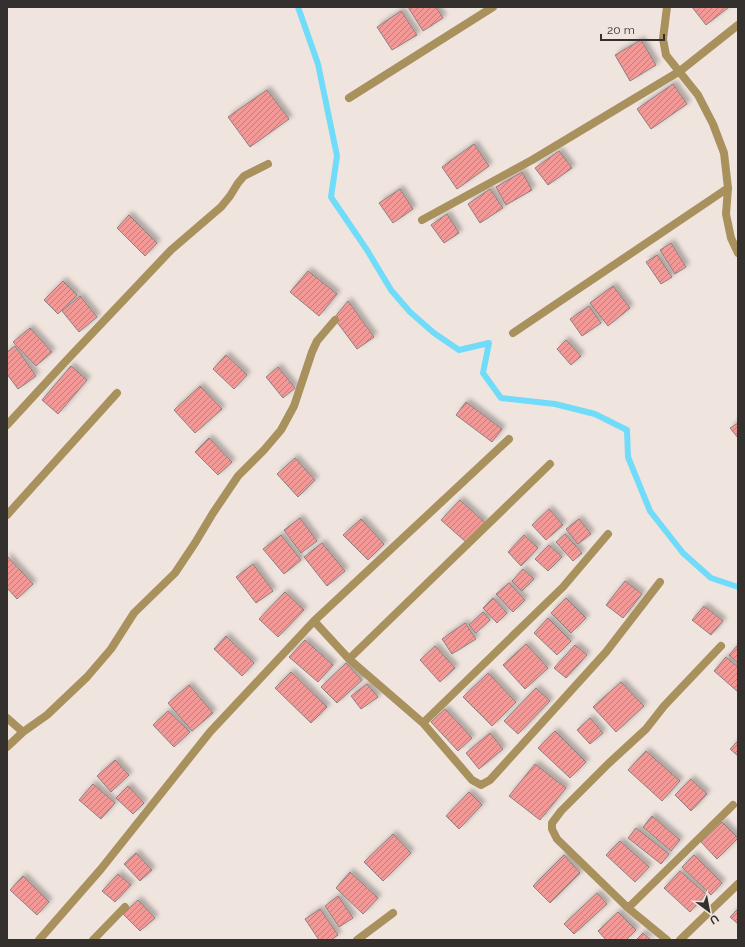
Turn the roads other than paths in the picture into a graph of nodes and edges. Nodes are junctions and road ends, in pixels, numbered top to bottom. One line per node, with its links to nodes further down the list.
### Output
1 (493, 7): 5 (street)
2 (667, 7): 4 (street)
3 (738, 25): 4 (street)
4 (680, 71): 7 (street); 8 (street)
5 (349, 98)
6 (268, 164): 13 (street)
7 (728, 188): 9 (street); 11 (street)
8 (422, 220)
9 (738, 253)
10 (335, 320): 24 (street)
11 (513, 333)
12 (117, 394): 16 (street)
13 (7, 425)
14 (508, 439): 19 (street)
15 (550, 464): 21 (street)
16 (7, 513)
17 (608, 534): 23 (street)
18 (660, 582): 23 (street)
19 (314, 621): 21 (street); 31 (street)
20 (721, 646): 29 (street)
21 (349, 658): 23 (street)
22 (7, 718): 24 (street)
23 (423, 723)
24 (23, 732): 25 (street)
25 (7, 747)
26 (733, 805): 29 (street)
27 (738, 884): 35 (street)
28 (125, 907): 32 (street)
29 (628, 908): 34 (street)
30 (394, 913): 33 (street)
31 (39, 940)
32 (93, 940)
33 (357, 940)
34 (667, 940)
35 (680, 940)

